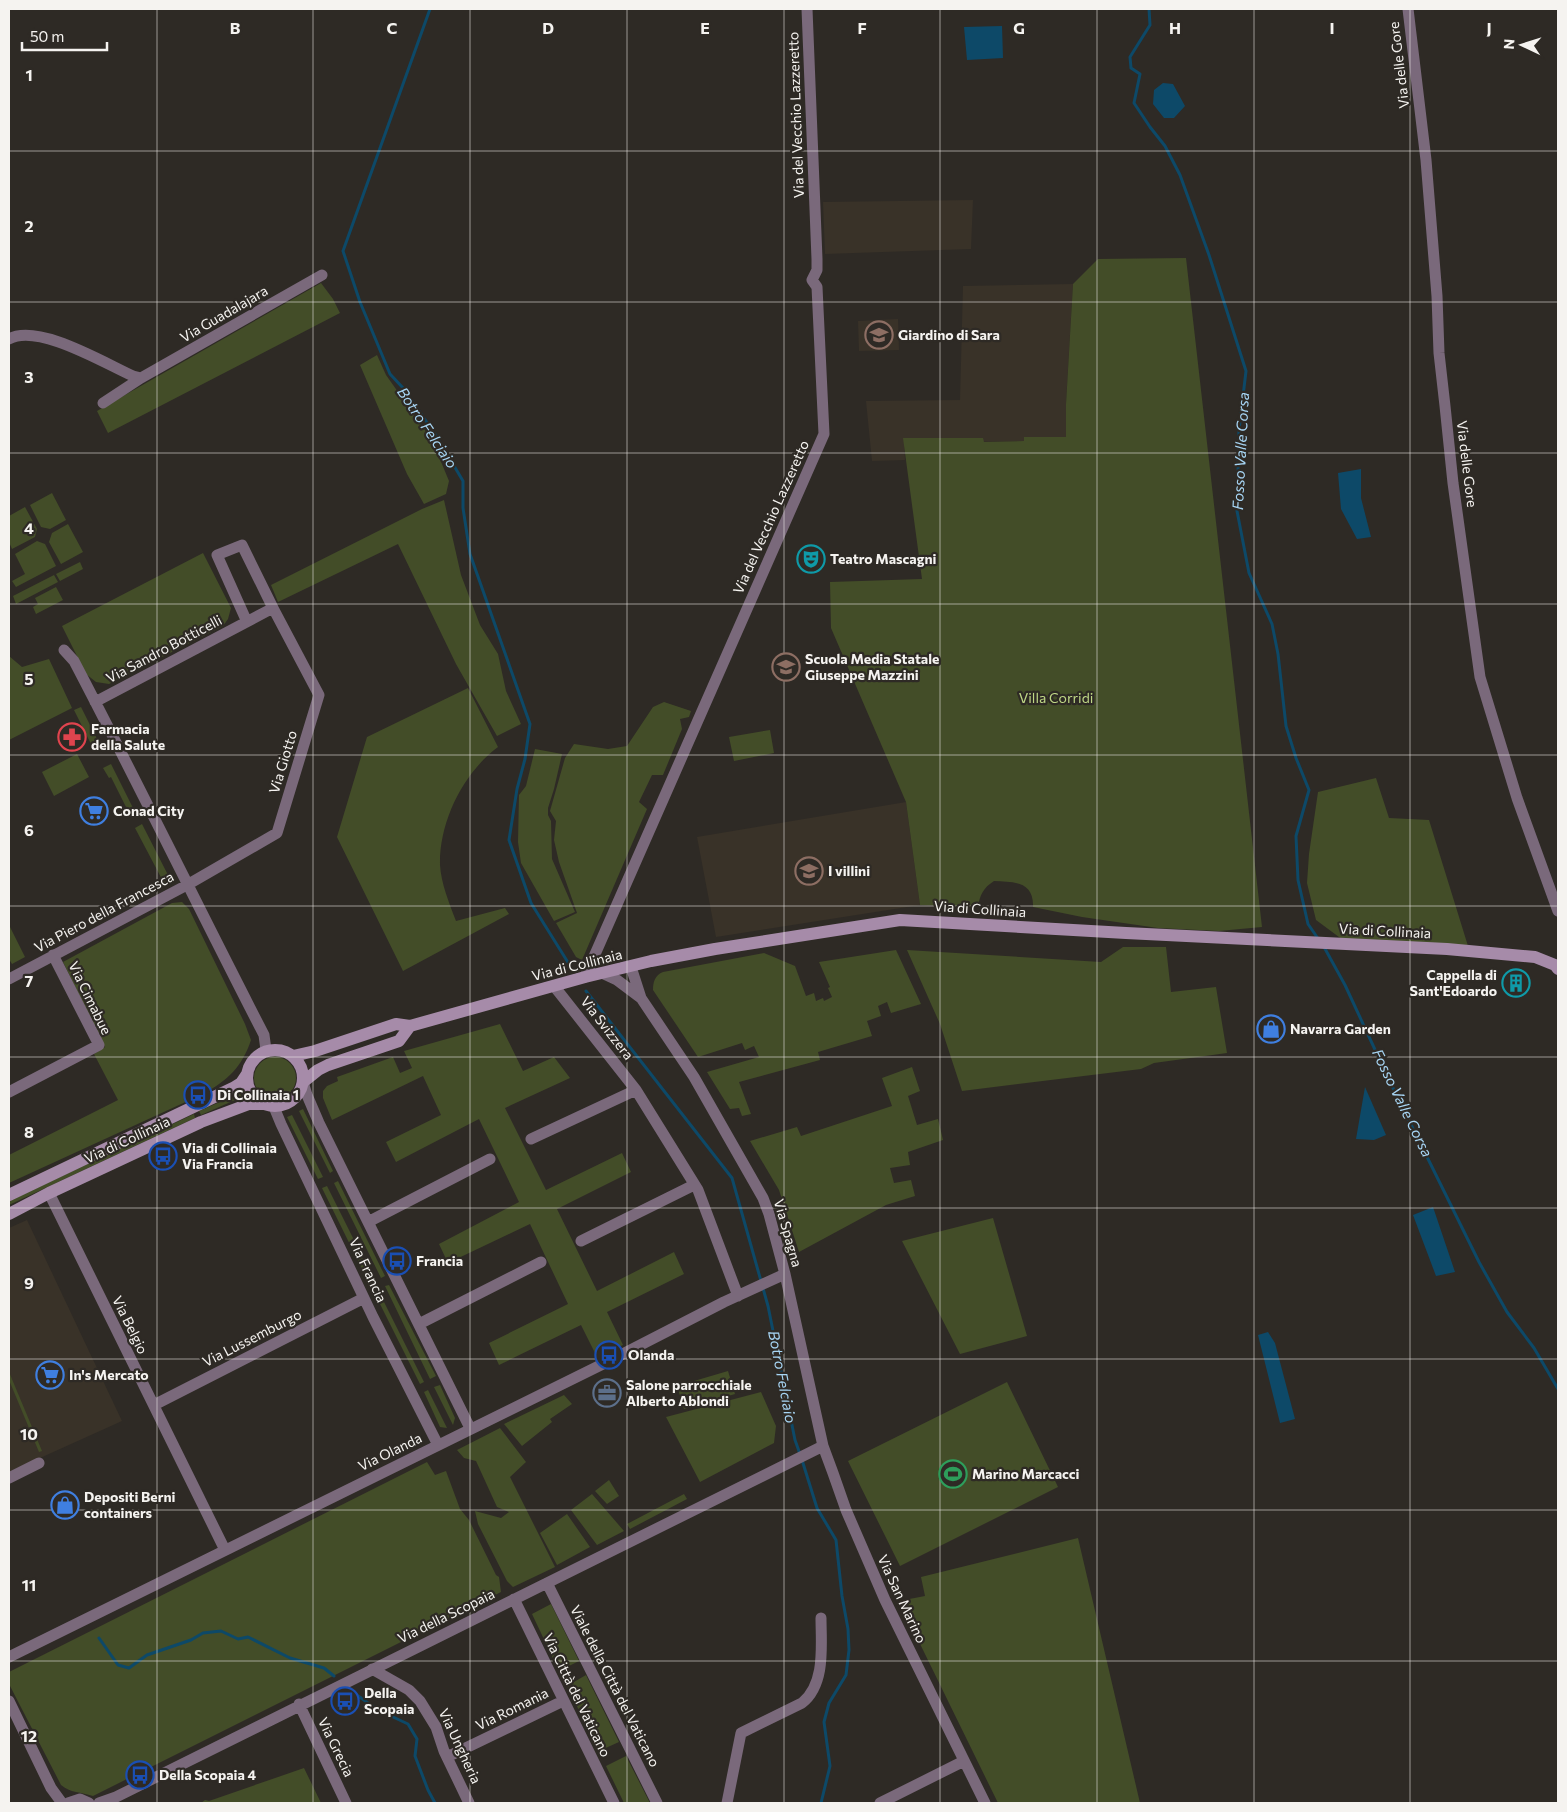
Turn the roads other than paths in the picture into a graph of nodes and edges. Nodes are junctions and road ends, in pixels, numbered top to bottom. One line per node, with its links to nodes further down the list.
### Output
1 (807, 9): 17 (street, Via del Vecchio Lazzeretto)
2 (1408, 9): 12 (street, Via delle Gore)
3 (322, 275): 5 (street, Via Guadalajara)
4 (9, 339): 5 (street)
5 (141, 378): 6 (street, Via Guadalajara)
6 (103, 403)
7 (273, 608): 8 (street, Via Sandro Botticelli); 8 (street); 11 (street, Via Giotto)
8 (247, 622): 10 (street, Via Sandro Botticelli)
9 (64, 650): 10 (street)
10 (95, 702): 11 (street)
11 (187, 885): 13 (street, Via Piero della Francesca); 22 (street)
12 (1558, 911)
13 (53, 956): 18 (street, Via Piero della Francesca); 27 (street, Via Cimabue)
14 (631, 967): 15 (street, Via di Collinaia); 16 (street, Via di Collinaia); 20 (street, Via Spagna)
15 (1557, 967)
16 (602, 973): 17 (street, Via di Collinaia); 20 (street, Via Spagna)
17 (585, 977): 19 (street, Via di Collinaia)
18 (9, 978)
19 (554, 986): 21 (street, Via di Collinaia); 26 (street, Via Svizzera)
20 (641, 998): 38 (street, Via Spagna)
21 (410, 1026): 23 (street, Via di Collinaia); 25 (street, Via di Collinaia)
22 (266, 1050): 23 (street); 24 (street)
23 (293, 1056): 25 (street)
24 (248, 1074): 28 (street); 33 (street, Via di Collinaia)
25 (303, 1082): 28 (street); 35 (street, Via Francia)
26 (636, 1090): 29 (street); 31 (street, Via Svizzera)
27 (9, 1092)
28 (268, 1106): 32 (street, Via di Collinaia); 40 (street, Via Francia)
29 (531, 1139)
30 (490, 1159): 35 (street, Via Francia)
31 (694, 1184): 36 (street); 39 (street, Via Svizzera)
32 (49, 1193): 34 (street, Via di Collinaia); 42 (street, Via Belgio)
33 (9, 1195)
34 (9, 1214)
35 (368, 1222): 41 (street, Via Francia)
36 (581, 1241)
37 (541, 1262): 41 (street)
38 (785, 1274): 39 (street, Via Olanda); 45 (street, Via Spagna)
39 (740, 1294): 43 (street, Via Olanda)
40 (364, 1298): 42 (street, Via Lussemburgo); 44 (street, Via Francia)
41 (419, 1324): 43 (street, Via Francia)
42 (154, 1406): 48 (street, Via Belgio)
43 (470, 1428): 44 (street, Via Olanda)
44 (438, 1445): 48 (street, Via Olanda)
45 (823, 1446): 49 (street, Via della Scopaia); 58 (street, Via San Marino)
46 (39, 1463): 47 (street)
47 (9, 1478)
48 (226, 1550): 52 (street, Via Olanda)
49 (547, 1583): 50 (street, Via della Scopaia); 66 (street, Viale della Città del Vaticano)
50 (514, 1599): 53 (street, Via della Scopaia); 55 (street, Via Città del Vaticano)
51 (821, 1618): 67 (street)
52 (9, 1656)
53 (372, 1669): 56 (street, Via della Scopaia); 57 (street, Via Ungheria)
54 (9, 1701): 60 (street)
55 (563, 1701): 57 (street, Via Romania); 65 (street, Via Città del Vaticano)
56 (300, 1704): 59 (street, Via della Scopaia); 63 (street, Via Grecia)
57 (447, 1757): 64 (street, Via Ungheria)
58 (964, 1761): 68 (street); 69 (street, Via San Marino)
59 (112, 1800): 62 (street, Via della Scopaia)
60 (67, 1803): 61 (street)
61 (89, 1803)
62 (99, 1803)
63 (346, 1803)
64 (470, 1803)
65 (614, 1803)
66 (657, 1803)
67 (727, 1803)
68 (880, 1803)
69 (985, 1803)

